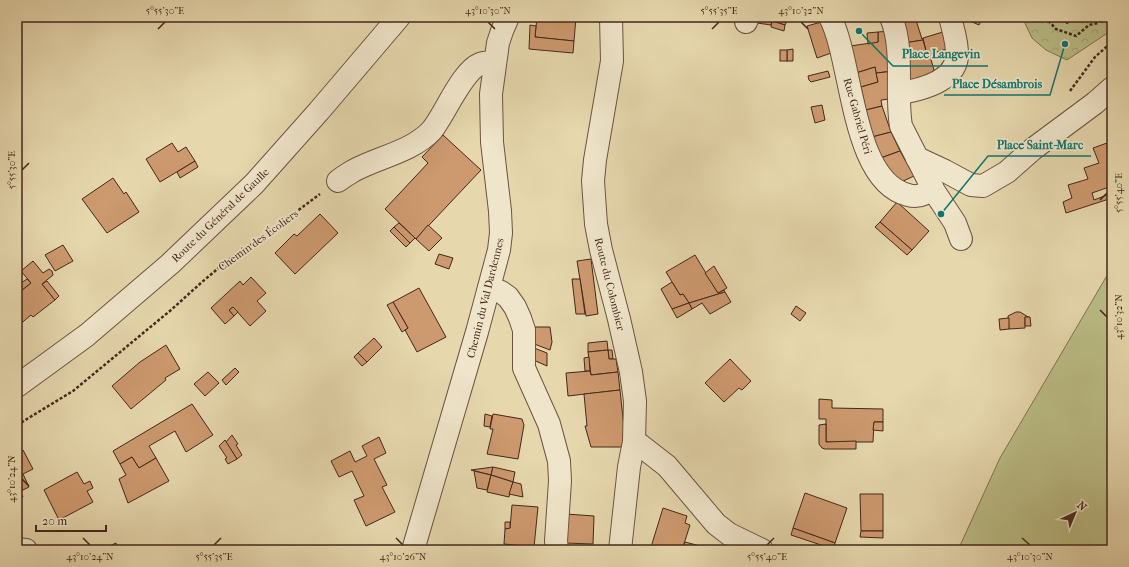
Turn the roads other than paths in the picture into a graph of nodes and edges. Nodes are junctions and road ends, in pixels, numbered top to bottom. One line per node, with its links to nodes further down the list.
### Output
1 (399, 17): 15 (street, Route du Général de Gaulle)
2 (508, 17): 7 (street, Chemin du Val Dardennes)
3 (611, 17): 16 (street, Route du Colombier)
4 (830, 17): 12 (street, Rue Gabriel Péri)
5 (891, 17): 9 (street)
6 (950, 17): 9 (street)
7 (495, 62): 11 (street); 14 (street, Chemin du Val Dardennes)
8 (1112, 88): 10 (street)
9 (900, 93): 10 (street)
10 (917, 158): 12 (street)
11 (338, 181)
12 (932, 187): 13 (street)
13 (961, 240)
14 (489, 288): 19 (street, Chemin du Val Dardennes); 20 (street)
15 (17, 386)
16 (634, 442): 21 (street, Route du Colombier); 22 (street)
17 (17, 549): 18 (street)
18 (26, 550)
19 (413, 550)
20 (557, 550)
21 (620, 550)
22 (762, 550)

